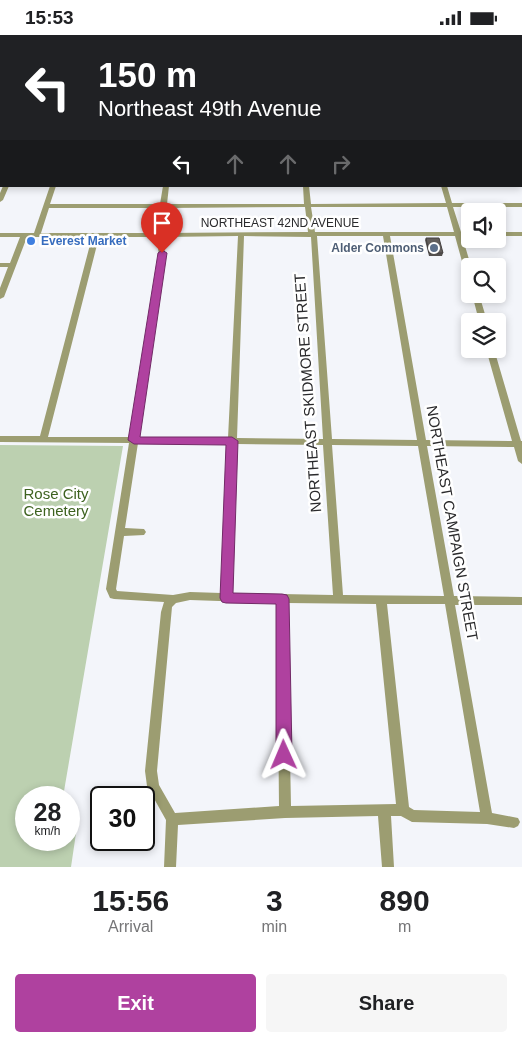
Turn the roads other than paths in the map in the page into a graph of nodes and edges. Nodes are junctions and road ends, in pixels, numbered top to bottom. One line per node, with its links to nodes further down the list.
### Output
1 (6, 187): 6 (street)
2 (53, 187): 9 (street)
3 (166, 187): 10 (street)
4 (306, 187): 11 (street, NORTHEAST SKIDMORE STREET)
5 (444, 187): 7 (street)
6 (0, 201)
7 (450, 205): 8 (street); 11 (street); 17 (street)
8 (522, 205)
9 (46, 206): 10 (street); 22 (street)
10 (163, 206): 11 (street); 13 (street)
11 (308, 206): 15 (street, NORTHEAST SKIDMORE STREET)
12 (96, 234): 13 (street, NORTHEAST 42ND AVENUE); 22 (street, NORTHEAST 42ND AVENUE); 29 (street)
13 (161, 234): 14 (street, NORTHEAST 42ND AVENUE); 30 (street)
14 (241, 234): 15 (street, NORTHEAST 42ND AVENUE); 31 (street)
15 (312, 234): 16 (street, NORTHEAST 42ND AVENUE); 32 (street, NORTHEAST SKIDMORE STREET)
16 (386, 234): 17 (street, NORTHEAST 42ND AVENUE); 33 (street, NORTHEAST CAMPAIGN STREET)
17 (458, 234): 23 (street)
18 (506, 234): 19 (street)
19 (522, 234)
20 (0, 235): 21 (street, NORTHEAST 42ND AVENUE)
21 (24, 235): 22 (street, NORTHEAST 42ND AVENUE); 25 (street)
22 (37, 235)
23 (465, 258)
24 (0, 265): 25 (street)
25 (12, 265): 26 (street)
26 (0, 297)
27 (493, 358): 34 (street)
28 (0, 439): 29 (street)
29 (43, 440): 30 (street)
30 (134, 440): 31 (street); 36 (street)
31 (232, 441): 32 (street); 38 (street)
32 (327, 441): 33 (street); 41 (street, NORTHEAST SKIDMORE STREET)
33 (422, 442): 34 (street); 43 (street, NORTHEAST CAMPAIGN STREET)
34 (519, 444): 35 (street)
35 (522, 461)
36 (119, 532): 37 (street); 39 (street)
37 (141, 532)
38 (226, 598): 39 (street); 40 (street)
39 (173, 599): 49 (street)
40 (282, 599): 41 (street); 47 (street)
41 (338, 599): 42 (street)
42 (381, 599): 43 (street); 46 (street)
43 (449, 600): 44 (street); 48 (street, NORTHEAST CAMPAIGN STREET)
44 (522, 601)
45 (384, 810): 46 (street); 47 (street); 52 (street)
46 (403, 810): 48 (street)
47 (285, 812): 49 (street)
48 (487, 818): 50 (street)
49 (172, 819): 51 (street)
50 (514, 822)
51 (170, 867)
52 (388, 867)

